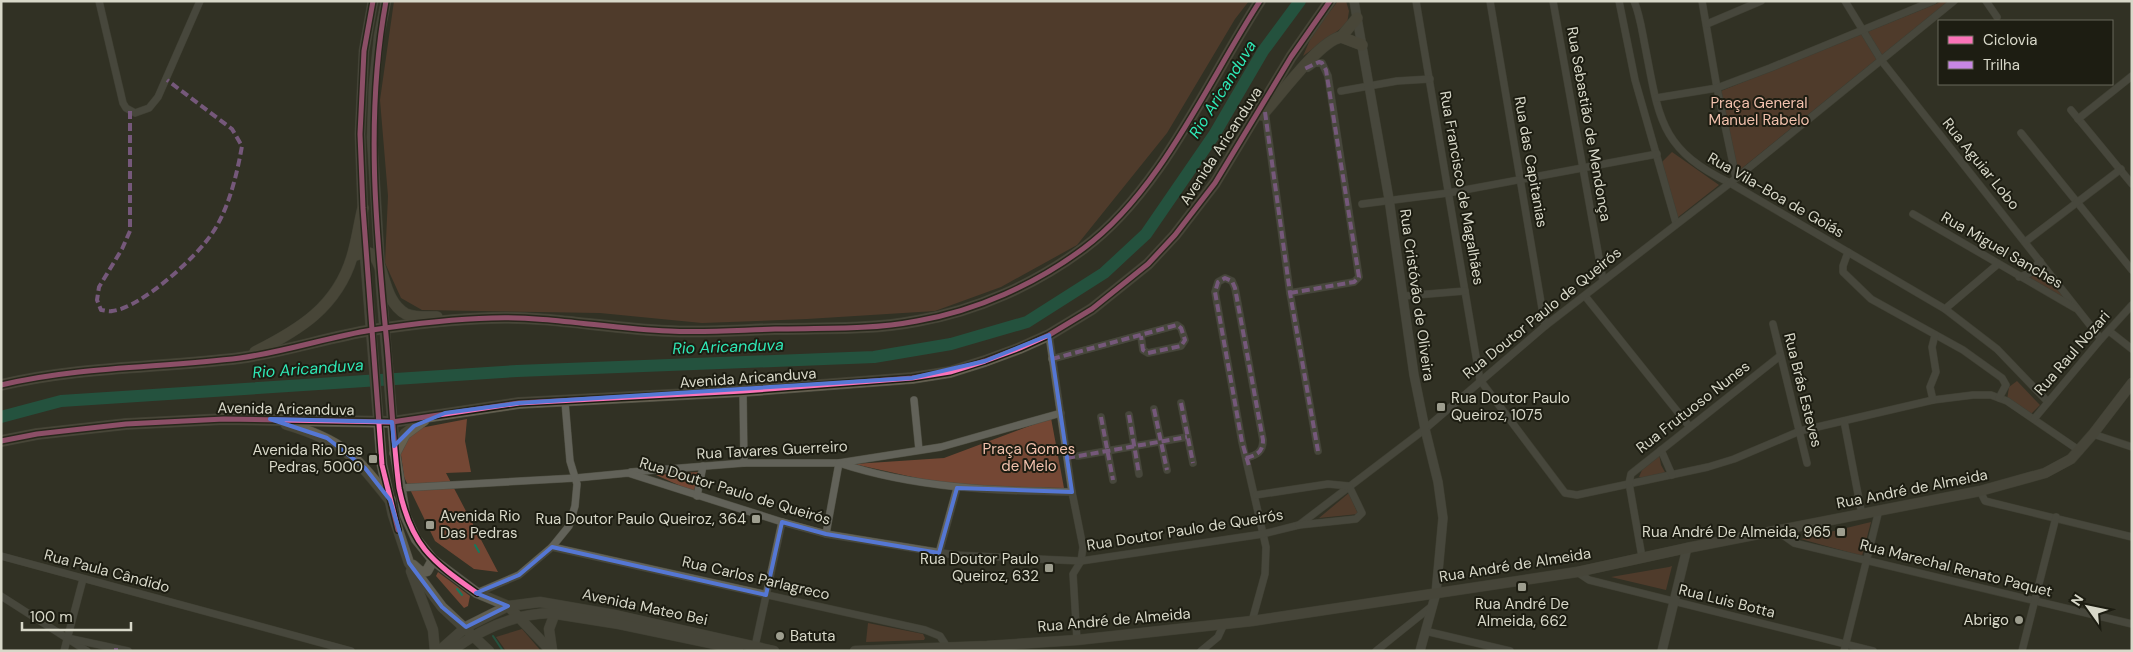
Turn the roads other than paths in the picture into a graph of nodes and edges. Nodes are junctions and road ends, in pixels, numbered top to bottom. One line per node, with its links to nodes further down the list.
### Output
1 (99, 1): 2 (street)
2 (200, 1)
3 (373, 1): 49 (main road)
4 (386, 1): 59 (main road)
5 (1260, 1): 69 (highway)
6 (1330, 1): 37 (highway, Avenida Aricanduva)
7 (1354, 1): 20 (street, Rua Cristóvão de Oliveira)
8 (1416, 1): 28 (street, Rua Francisco de Magalhães)
9 (1490, 1): 41 (street, Rua das Capitanias)
10 (1553, 1): 39 (street, Rua Sebastião de Mendonça)
11 (1619, 1): 38 (street)
12 (1634, 1): 32 (street, Rua Vila-Boa de Goiás)
13 (1702, 1): 21 (street)
14 (1761, 1): 21 (street)
15 (1845, 1): 22 (street, Rua Aguiar Lobo)
16 (1933, 1): 22 (street)
17 (1954, 1): 25 (street, Rua Doutor Paulo de Queirós)
18 (1986, 1): 19 (street)
19 (1997, 17)
20 (1357, 18): 23 (highway); 24 (street, Rua Cristóvão de Oliveira)
21 (1707, 24): 30 (street)
22 (1861, 30): 25 (street, Rua Aguiar Lobo); 30 (street)
23 (1341, 37): 24 (highway); 26 (highway)
24 (1362, 45): 29 (street, Rua Cristóvão de Oliveira)
25 (1880, 60): 42 (street, Rua Doutor Paulo de Queirós); 52 (street, Rua Aguiar Lobo)
26 (1302, 70): 34 (highway); 63 (street)
27 (2131, 78): 35 (street)
28 (1430, 79): 29 (street); 45 (street, Rua Francisco de Magalhães)
29 (1370, 87): 31 (street); 46 (street, Rua Cristóvão de Oliveira)
30 (1717, 88): 32 (street); 42 (street)
31 (1341, 91)
32 (1656, 98): 43 (street, Rua Vila-Boa de Goiás)
33 (2071, 110): 35 (street)
34 (1265, 112): 37 (highway); 63 (street)
35 (2078, 119): 40 (street)
36 (2021, 133): 47 (street)
37 (1244, 135): 75 (highway, Avenida Aricanduva)
38 (1657, 154): 39 (street); 51 (street)
39 (1584, 166): 41 (street); 61 (street, Rua Sebastião de Mendonça)
40 (2120, 169): 44 (street); 47 (street)
41 (1520, 178): 45 (street); 71 (street, Rua das Capitanias)
42 (1736, 178): 43 (street, Rua Doutor Paulo de Queirós)
43 (1730, 183): 51 (street, Rua Doutor Paulo de Queirós); 54 (street, Rua Vila-Boa de Goiás)
44 (2132, 184)
45 (1448, 193): 46 (street); 62 (street, Rua Francisco de Magalhães)
46 (1389, 200): 48 (street); 64 (street, Rua Cristóvão de Oliveira)
47 (2078, 203): 52 (street); 58 (street)
48 (1362, 204)
49 (363, 208): 53 (main road); 55 (highway)
50 (1913, 214): 57 (street, Rua Miguel Sanches)
51 (1676, 224): 61 (street, Rua Doutor Paulo de Queirós)
52 (2025, 242): 56 (street, Rua Aguiar Lobo)
53 (365, 252): 55 (highway); 59 (highway); 73 (main road)
54 (1848, 252): 67 (street, Rua Vila-Boa de Goiás); 76 (street)
55 (353, 256): 81 (highway)
56 (2040, 261): 60 (street); 68 (street, Rua Aguiar Lobo)
57 (1998, 264): 60 (street, Rua Miguel Sanches); 67 (street)
58 (2132, 270)
59 (380, 272): 69 (highway); 72 (main road)
60 (2019, 277): 68 (street, Rua Miguel Sanches)
61 (1603, 280): 65 (street, Rua Doutor Paulo de Queirós)
62 (1465, 291): 64 (street); 83 (street, Rua Francisco de Magalhães)
63 (1290, 293): 115 (street)
64 (1404, 296): 104 (street, Rua Cristóvão de Oliveira)
65 (1585, 296): 71 (street, Rua Doutor Paulo de Queirós); 103 (street)
66 (2132, 305): 74 (street, Rua Raul Nozari)
67 (1945, 309): 91 (street, Rua Vila-Boa de Goiás)
68 (2079, 310): 78 (street, Rua Aguiar Lobo)
69 (474, 319): 72 (highway)
70 (1773, 324): 80 (street, Rua Brás Esteves)
71 (1545, 326): 83 (street, Rua Doutor Paulo de Queirós)
72 (385, 329): 73 (highway); 101 (main road)
73 (371, 330): 81 (highway); 102 (main road)
74 (2109, 331): 78 (street, Rua Raul Nozari); 79 (street)
75 (1049, 335): 82 (street); 86 (highway, Avenida Aricanduva)
76 (1935, 335): 87 (street); 89 (street)
77 (1141, 336): 77 (street); 82 (street)
78 (2101, 339): 91 (street, Rua Raul Nozari)
79 (2132, 349)
80 (1780, 356): 103 (street, Rua Frutuoso Nunes); 105 (street, Rua Brás Esteves)
81 (245, 357): 85 (highway)
82 (1052, 359): 94 (street)
83 (1480, 380): 104 (street, Rua Doutor Paulo de Queirós); 131 (street)
84 (2132, 383): 106 (main road, Rua André de Almeida)
85 (1, 385)
86 (743, 391): 90 (highway, Avenida Aricanduva); 120 (street)
87 (1999, 398): 89 (street); 99 (street)
88 (914, 400): 112 (street)
89 (1932, 400): 100 (street)
90 (565, 402): 95 (highway, Avenida Aricanduva); 129 (street)
91 (2048, 402): 99 (street, Rua Raul Nozari)
92 (1181, 403): 107 (street)
93 (1154, 409): 109 (street)
94 (1061, 413): 112 (street, Rua Tavares Guerreiro); 118 (street)
95 (432, 416): 101 (highway, Avenida Aricanduva); 117 (highway)
96 (1129, 416): 110 (street)
97 (1101, 417): 113 (street)
98 (270, 419): 102 (highway, Avenida Aricanduva); 108 (highway, Avenida Aricanduva); 139 (highway)
99 (2034, 419): 116 (street)
100 (1844, 421): 105 (street); 141 (street)
101 (392, 422): 102 (highway, Avenida Aricanduva); 117 (main road)
102 (378, 423): 139 (main road)
103 (1689, 426): 114 (street, Rua Frutuoso Nunes)
104 (1425, 429): 132 (street, Rua Doutor Paulo de Queirós); 160 (street, Rua Cristóvão de Oliveira)
105 (1800, 431): 121 (street, Rua Brás Esteves); 128 (street)
106 (2093, 434): 111 (street); 116 (main road, Rua André de Almeida)
107 (1187, 437): 109 (street); 123 (street)
108 (1, 442)
109 (1162, 442): 110 (street); 125 (street)
110 (1135, 446): 113 (street); 127 (street)
111 (2132, 447)
112 (919, 450): 122 (street, Rua Tavares Guerreiro)
113 (1107, 450): 118 (street); 130 (street)
114 (1661, 450): 128 (street); 131 (street, Rua Frutuoso Nunes)
115 (1318, 451)
116 (2080, 451): 135 (main road, Rua André de Almeida)
117 (395, 454): 133 (main road)
118 (1073, 457): 136 (street)
119 (1246, 458): 119 (street); 137 (street)
120 (744, 462): 122 (street, Rua Tavares Guerreiro); 124 (street, Rua Tavares Guerreiro)
121 (1807, 462)
122 (839, 463): 134 (street); 146 (street)
123 (1193, 463)
124 (703, 466): 126 (street, Rua Tavares Guerreiro); 138 (street)
125 (1167, 470)
126 (628, 473): 129 (street, Rua Doutor Paulo de Queirós); 138 (street, Rua Doutor Paulo de Queirós)
127 (1139, 474)
128 (1672, 474): 131 (street)
129 (576, 478): 133 (street, Rua Doutor Paulo de Queirós); 149 (street)
130 (1113, 480)
131 (1629, 483): 153 (street)
132 (1349, 486): 137 (street); 144 (street, Rua Doutor Paulo de Queirós); 144 (street)
133 (399, 488): 154 (main road)
134 (957, 488): 136 (street); 151 (street)
135 (1980, 491): 140 (main road, Rua André de Almeida); 142 (street)
136 (1072, 492): 155 (street)
137 (1256, 495): 147 (street)
138 (697, 496): 143 (street, Rua Doutor Paulo de Queirós)
139 (390, 500): 157 (main road)
140 (1879, 510): 141 (main road, Rua André de Almeida); 156 (street)
141 (1862, 515): 145 (main road, Rua André de Almeida)
142 (2056, 517): 148 (street); 165 (street)
143 (782, 522): 146 (street, Rua Doutor Paulo de Queirós); 162 (street)
144 (1299, 525): 147 (street, Rua Doutor Paulo de Queirós)
145 (1777, 531): 150 (main road, Rua André de Almeida); 156 (street, Rua Marechal Renato Paquet)
146 (826, 534): 151 (street, Rua Doutor Paulo de Queirós)
147 (1263, 534): 155 (street, Rua Doutor Paulo de Queirós); 170 (street)
148 (2132, 537)
149 (552, 547): 161 (street); 162 (street, Rua Carlos Parlagreco)
150 (1687, 548): 153 (main road, Rua André de Almeida); 164 (street)
151 (939, 552): 155 (street, Rua Doutor Paulo de Queirós)
152 (1, 556): 159 (street, Rua Paula Cândido)
153 (1642, 557): 158 (main road, Rua André de Almeida)
154 (433, 560): 157 (main road); 161 (main road)
155 (1081, 561): 177 (street)
156 (1866, 561): 165 (street, Rua Marechal Renato Paquet); 179 (street)
157 (408, 562): 173 (main road); 187 (main road)
158 (1577, 572): 160 (main road, Rua André de Almeida); 164 (street, Rua Luis Botta)
159 (83, 579): 176 (street); 186 (street, Rua Paula Cândido)
160 (1436, 593): 167 (street, Rua Cristóvão de Oliveira); 170 (main road, Rua André de Almeida)
161 (476, 594): 166 (main road)
162 (766, 595): 178 (street, Rua Carlos Parlagreco); 181 (street)
163 (1, 596): 176 (street)
164 (1674, 602): 179 (street, Rua Luis Botta); 197 (street)
165 (2034, 602): 172 (street, Rua Marechal Renato Paquet); 199 (street)
166 (508, 606): 169 (main road); 173 (main road); 180 (main road, Avenida Mateo Bei)
167 (1432, 606): 174 (street, Rua Cristóvão de Oliveira); 194 (street)
168 (555, 613): 169 (main road, Avenida Mateo Bei); 180 (main road, Avenida Mateo Bei); 190 (main road)
169 (520, 617): 175 (main road); 190 (main road)
170 (1252, 621): 171 (main road, Rua André de Almeida)
171 (1224, 624): 177 (main road, Rua André de Almeida); 193 (street)
172 (2132, 624)
173 (466, 627): 175 (main road); 187 (main road)
174 (1425, 631): 195 (street, Rua Cristóvão de Oliveira); 196 (street)
175 (475, 636): 188 (main road); 189 (main road)
176 (68, 638): 182 (street); 183 (street); 184 (street)
177 (1077, 640): 178 (main road, Rua André de Almeida)
178 (947, 647): 192 (main road, Rua André de Almeida)
179 (1845, 647): 198 (street, Rua Luis Botta)
180 (740, 648): 181 (main road, Avenida Mateo Bei)
181 (754, 648): 191 (main road, Avenida Mateo Bei)
182 (116, 649): 185 (street)
183 (64, 651)
184 (87, 651)
185 (128, 651)
186 (351, 651)
187 (437, 651)
188 (451, 651)
189 (489, 651)
190 (552, 651)
191 (774, 651)
192 (855, 651)
193 (1201, 651)
194 (1376, 651)
195 (1420, 651)
196 (1510, 651)
197 (1662, 651)
198 (1873, 651)
199 (2022, 651)

